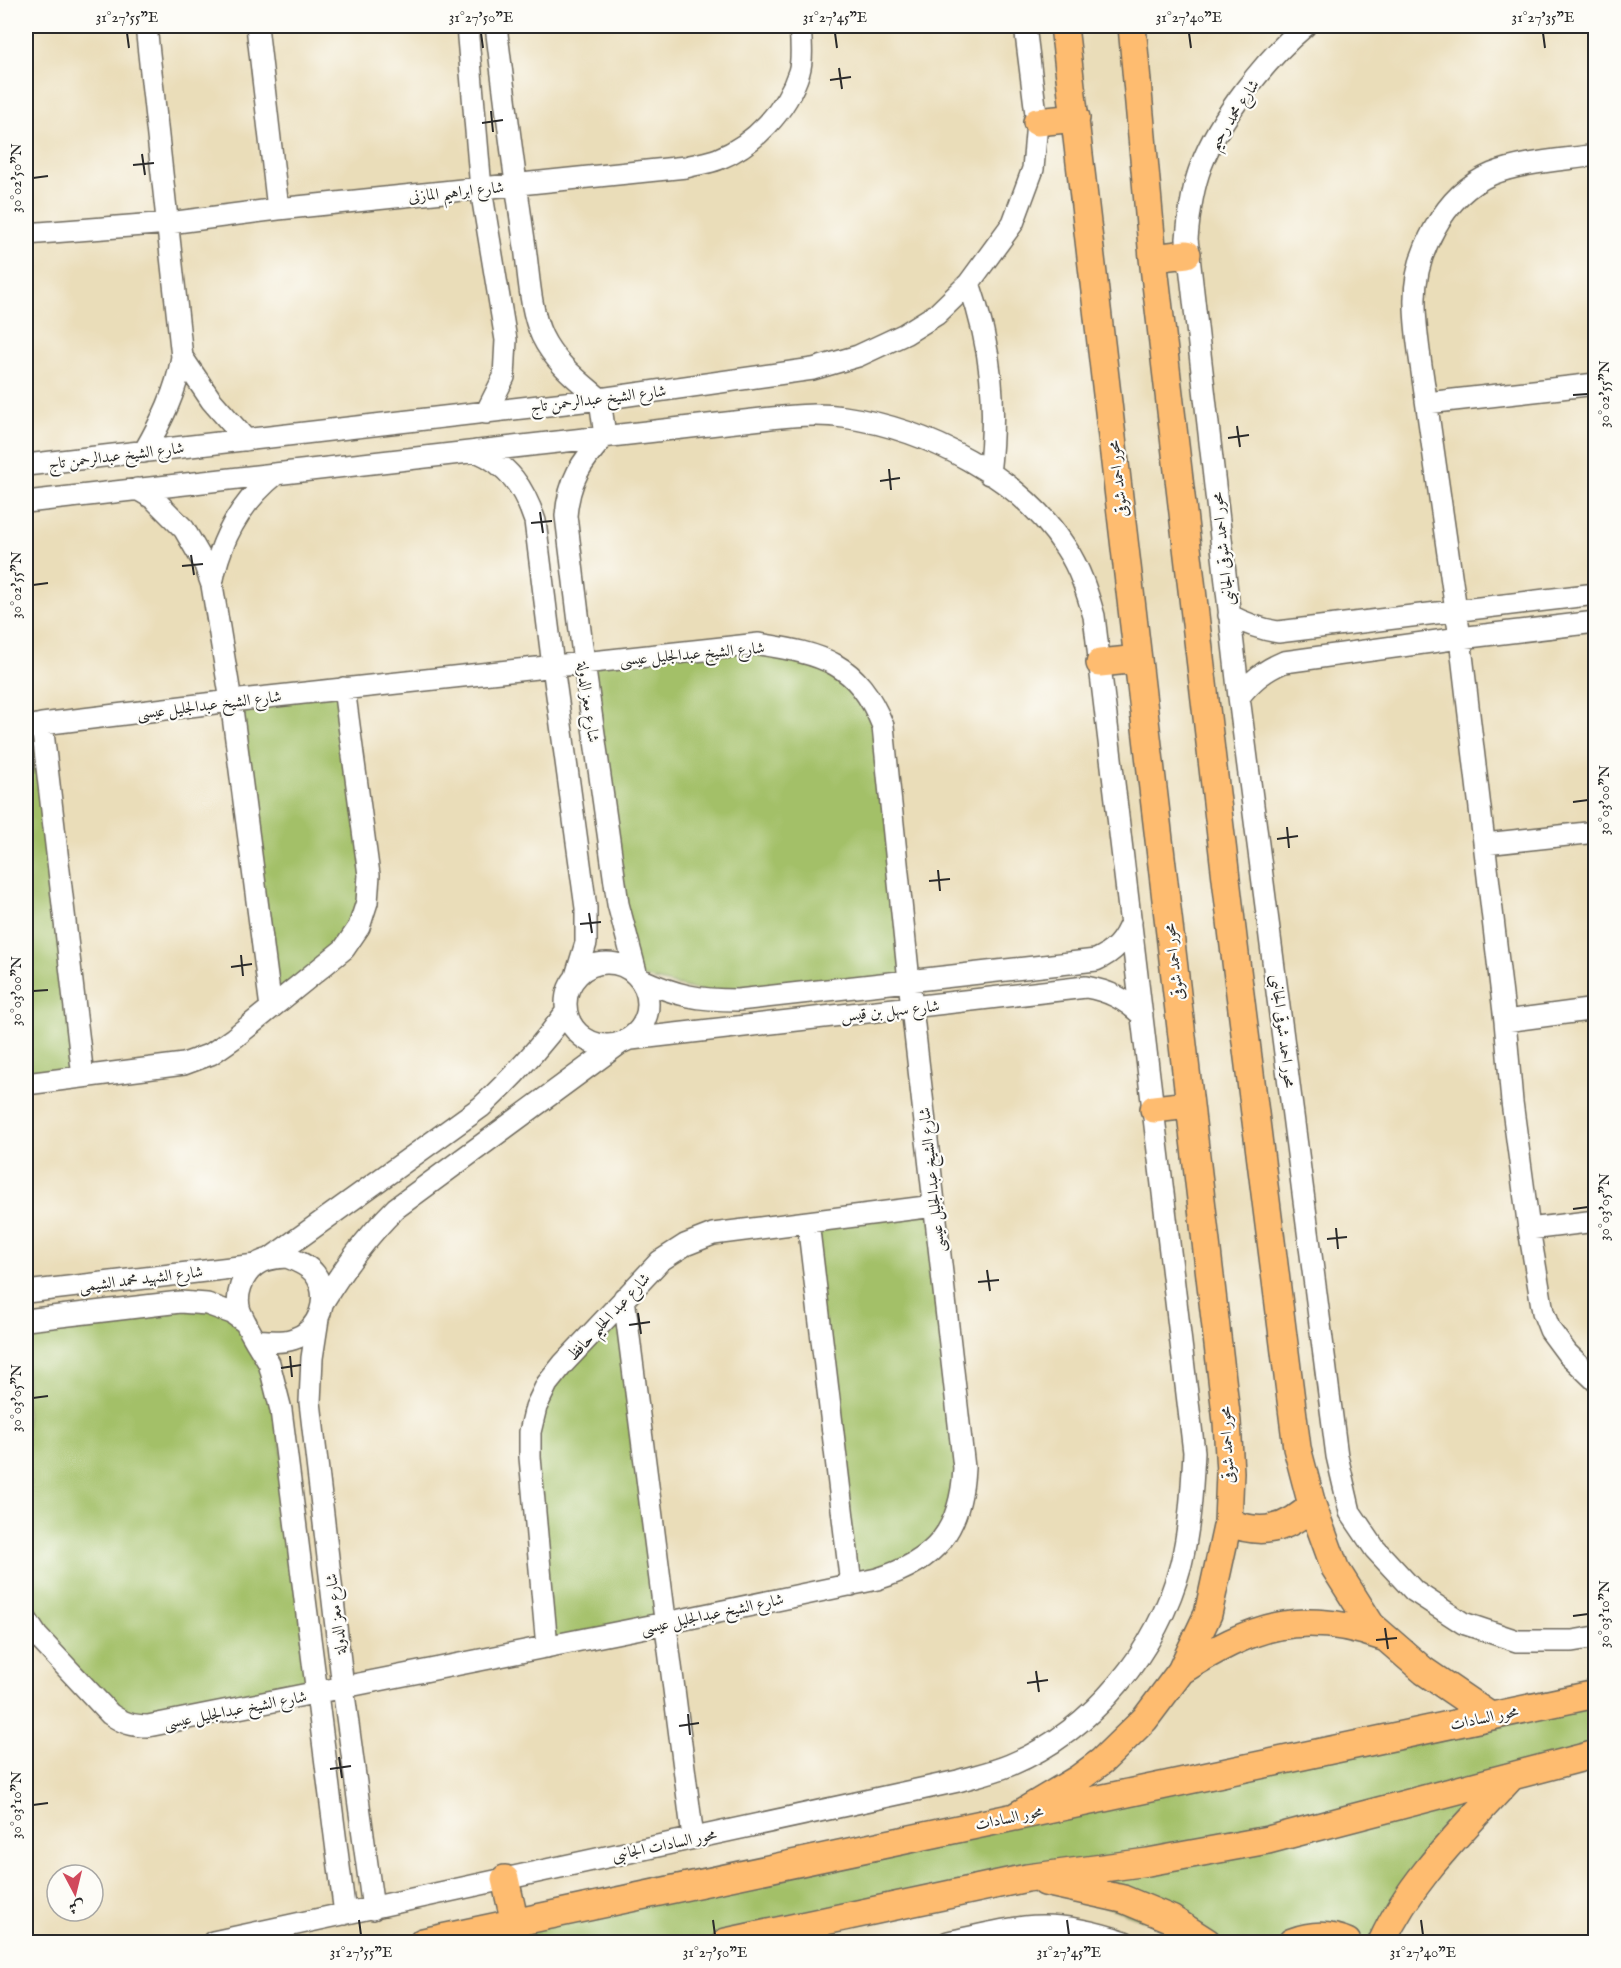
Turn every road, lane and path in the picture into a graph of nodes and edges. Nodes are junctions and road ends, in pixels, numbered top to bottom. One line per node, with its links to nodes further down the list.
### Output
1 (147, 26): 16 (street)
2 (257, 26): 15 (street)
3 (467, 26): 14 (street)
4 (496, 26): 13 (street)
5 (800, 26): 13 (street, شارع ابراهيم المازنى)
6 (1025, 26): 11 (street)
7 (1064, 26): 10 (main road, محور احمد شوقى)
8 (1132, 26): 19 (main road)
9 (1299, 29): 18 (street, شارع محمد رحيم)
10 (1076, 118): 11 (main road); 41 (main road, محور احمد شوقى)
11 (1037, 122): 20 (street, شارع الشيخ عبدالرحمن تاج)
12 (1596, 155): 24 (street)
13 (516, 185): 14 (street, شارع ابراهيم المازنى); 23 (street)
14 (481, 189): 15 (street, شارع ابراهيم المازنى); 25 (street)
15 (278, 209): 16 (street, شارع ابراهيم المازنى)
16 (169, 223): 17 (street, شارع ابراهيم المازنى); 21 (street)
17 (26, 234)
18 (1187, 255): 19 (main road); 38 (street, محور احمد شوقى الجانبى)
19 (1153, 258): 77 (main road)
20 (969, 283): 23 (street, شارع الشيخ عبدالرحمن تاج); 32 (street)
21 (182, 357): 27 (street); 29 (street)
22 (1596, 384): 24 (street)
23 (600, 399): 25 (street, شارع الشيخ عبدالرحمن تاج); 26 (street)
24 (1427, 402): 37 (street)
25 (486, 413): 27 (street, شارع الشيخ عبدالرحمن تاج)
26 (605, 436): 28 (street); 32 (street); 42 (street, شارع معز الدولة)
27 (246, 440): 29 (street, شارع الشيخ عبدالرحمن تاج)
28 (476, 451): 31 (street); 44 (street, شارع معز الدولة)
29 (144, 452): 30 (street, شارع الشيخ عبدالرحمن تاج)
30 (26, 465)
31 (276, 474): 33 (street); 35 (street)
32 (989, 474): 43 (street)
33 (137, 489): 34 (street); 35 (street)
34 (26, 502)
35 (212, 585): 47 (street)
36 (1596, 594): 37 (street)
37 (1456, 611): 38 (street); 40 (street)
38 (1229, 615): 46 (street, محور احمد شوقى الجانبى)
39 (1596, 622): 40 (street)
40 (1460, 638): 46 (street); 50 (street)
41 (1138, 659): 43 (main road); 64 (main road, محور احمد شوقى)
42 (584, 663): 44 (street, شارع الشيخ عبدالجليل عيسى); 53 (street, شارع معز الدولة); 54 (street, شارع الشيخ عبدالجليل عيسى)
43 (1100, 663): 51 (street)
44 (553, 666): 45 (street, شارع الشيخ عبدالجليل عيسى); 52 (street, شارع معز الدولة)
45 (344, 688): 47 (street, شارع الشيخ عبدالجليل عيسى); 55 (street)
46 (1239, 696): 83 (street, محور احمد شوقى الجانبى)
47 (231, 701): 48 (street, شارع الشيخ عبدالجليل عيسى); 55 (street)
48 (34, 726): 62 (street)
49 (1596, 832): 50 (street)
50 (1485, 844): 60 (street)
51 (1131, 922): 54 (street, شارع سهل بن قيس); 59 (street)
52 (576, 976): 53 (street); 58 (street)
53 (639, 977): 54 (street, شارع سهل بن قيس); 61 (street)
54 (909, 981): 56 (street, شارع الشيخ عبدالجليل عيسى)
55 (272, 1008): 62 (street)
56 (912, 1008): 59 (street, شارع سهل بن قيس); 61 (street, شارع سهل بن قيس); 66 (street, شارع الشيخ عبدالجليل عيسى)
57 (1596, 1009): 60 (street)
58 (566, 1012): 61 (street); 70 (street)
59 (1143, 1015): 65 (street)
60 (1505, 1021): 69 (street)
61 (625, 1042): 73 (street, شارع معز الدولة)
62 (83, 1077): 63 (street)
63 (26, 1084)
64 (1190, 1105): 65 (main road); 78 (main road, محور احمد شوقى)
65 (1154, 1109): 93 (street, محور السادات الجانبى)
66 (934, 1206): 68 (street, شارع عبد الحليم حافظ); 79 (street, شارع الشيخ عبدالجليل عيسى)
67 (1596, 1221): 69 (street)
68 (808, 1222): 72 (street, شارع عبد الحليم حافظ); 79 (street)
69 (1529, 1229): 76 (street)
70 (263, 1261): 71 (street, شارع الشهيد محمد الشيمى); 73 (street); 75 (street)
71 (26, 1292)
72 (624, 1298): 81 (street); 84 (street, شارع عبد الحليم حافظ)
73 (321, 1310): 75 (street); 86 (street, شارع معز الدولة)
74 (26, 1320): 75 (street, شارع الشهيد محمد الشيمى)
75 (251, 1332): 87 (street, شارع معز الدولة)
76 (1596, 1381)
77 (1312, 1505): 78 (main road); 82 (main road)
78 (1228, 1522): 85 (main road, محور احمد شوقى)
79 (851, 1585): 81 (street, شارع الشيخ عبدالجليل عيسى)
80 (26, 1619): 87 (street, شارع الشيخ عبدالجليل عيسى)
81 (666, 1623): 84 (street, شارع الشيخ عبدالجليل عيسى); 93 (street)
82 (1383, 1637): 85 (main road); 89 (main road)
83 (1596, 1637)
84 (547, 1647): 86 (street, شارع الشيخ عبدالجليل عيسى)
85 (1181, 1671): 92 (main road, محور احمد شوقى)
86 (343, 1687): 87 (street, شارع الشيخ عبدالجليل عيسى); 96 (street, شارع معز الدولة)
87 (317, 1692): 97 (street, شارع معز الدولة)
88 (1596, 1694): 89 (main road, محور السادات)
89 (1490, 1716): 92 (main road, محور السادات)
90 (1596, 1754): 91 (main road)
91 (1512, 1776): 94 (main road); 107 (main road)
92 (1016, 1816): 98 (main road, محور السادات)
93 (693, 1838): 95 (street, محور السادات الجانبى)
94 (1026, 1878): 101 (main road); 104 (main road)
95 (505, 1879): 96 (street, محور السادات الجانبى); 98 (main road)
96 (373, 1909): 97 (street, محور السادات الجانبى)
97 (345, 1914): 99 (street, محور السادات الجانبى)
98 (515, 1923): 100 (main road, محور السادات)
99 (213, 1942)
100 (423, 1942)
101 (726, 1942)
102 (948, 1942): 103 (street)
103 (1125, 1942)
104 (1207, 1942)
105 (1292, 1942): 106 (main road)
106 (1347, 1942)
107 (1382, 1942)

